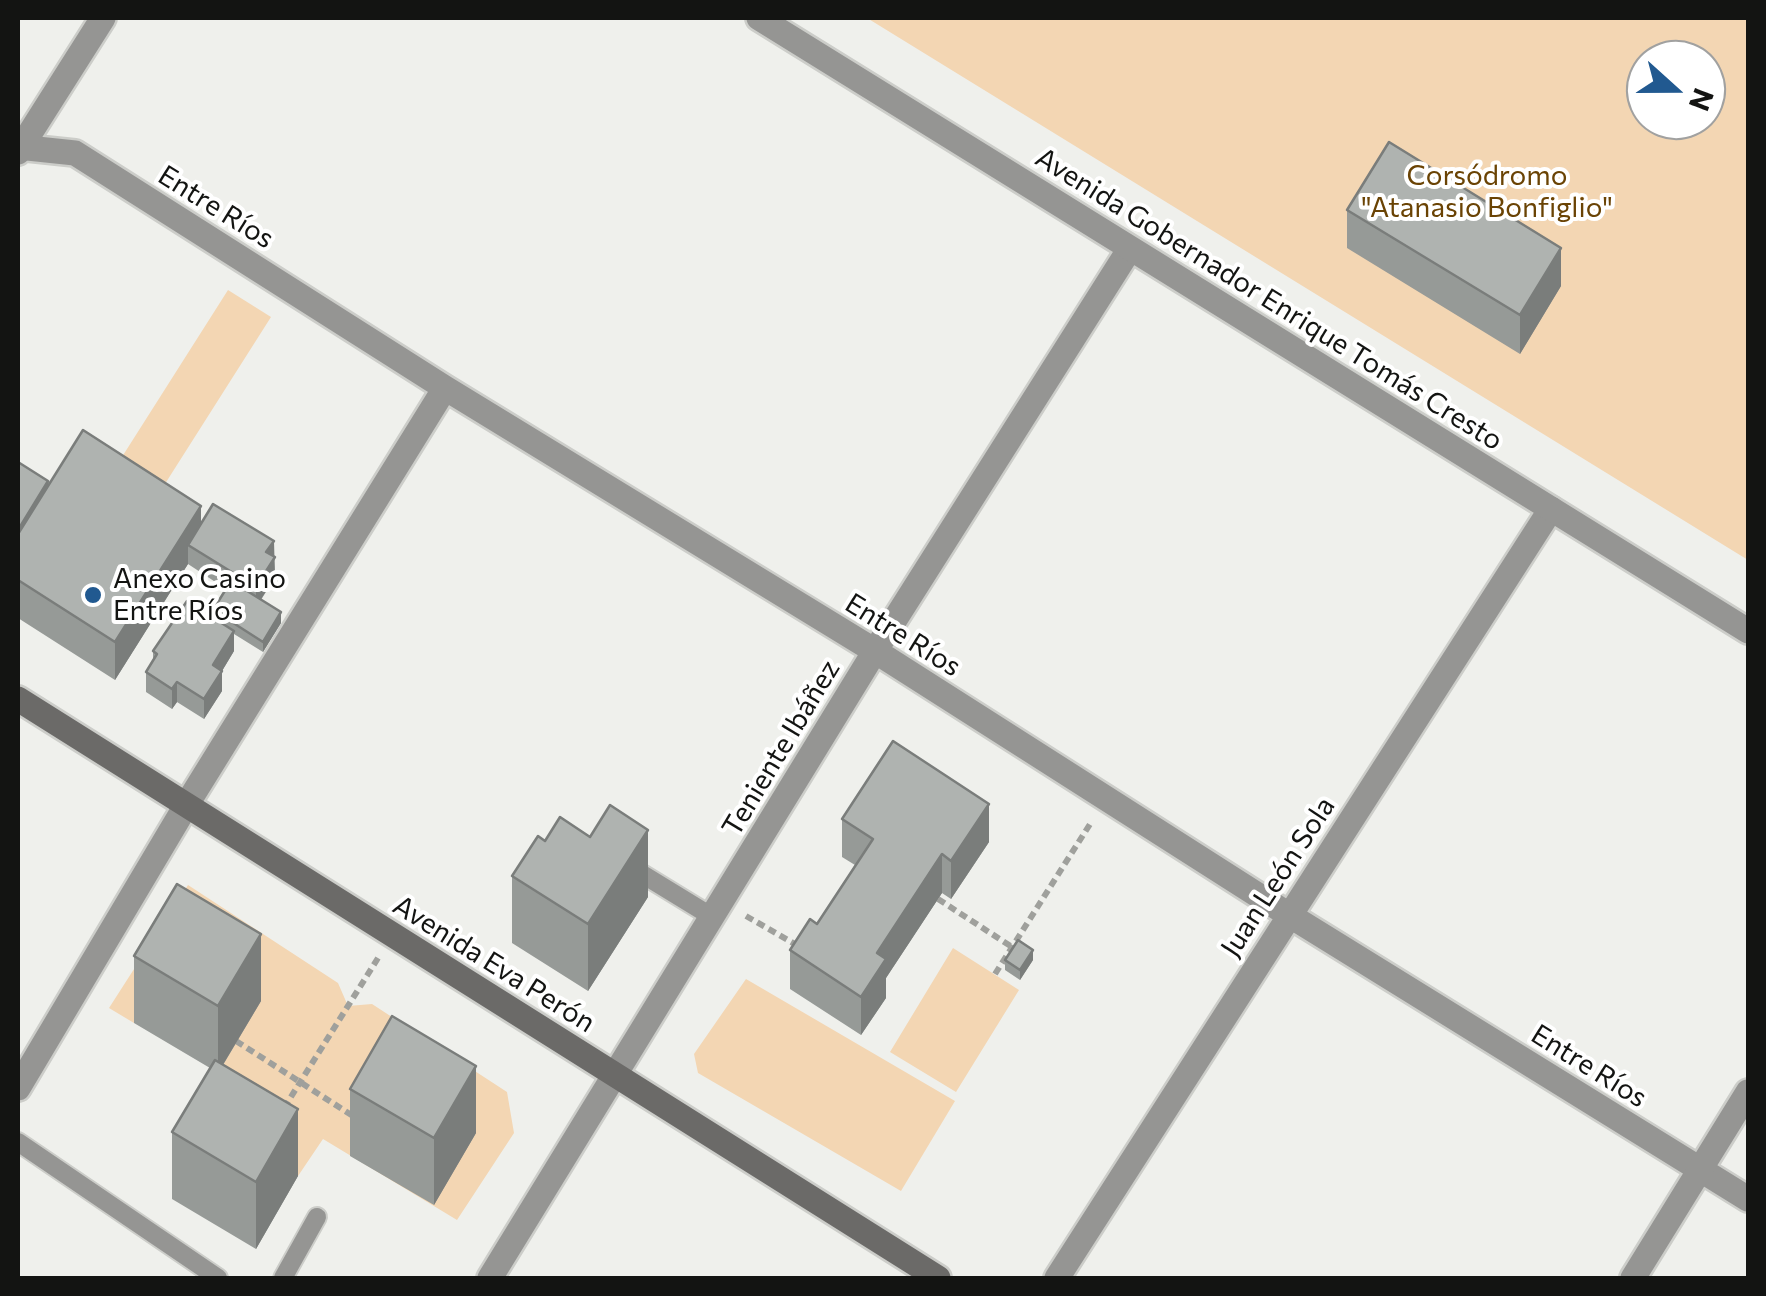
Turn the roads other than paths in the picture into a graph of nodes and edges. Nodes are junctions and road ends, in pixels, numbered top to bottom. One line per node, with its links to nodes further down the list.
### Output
1 (102, 18): 3 (street)
2 (758, 18): 4 (street, Avenida Gobernador Enrique Tomás Cresto)
3 (18, 149): 5 (street, Entre Ríos)
4 (1129, 250): 6 (street, Avenida Gobernador Enrique Tomás Cresto); 8 (street, Teniente Ibáñez)
5 (446, 388): 8 (street, Entre Ríos); 10 (street)
6 (1552, 509): 7 (street, Avenida Gobernador Enrique Tomás Cresto); 13 (street, Juan León Sola)
7 (1748, 632)
8 (874, 651): 12 (street, Teniente Ibáñez); 13 (street, Entre Ríos)
9 (18, 699): 10 (main road, Avenida Eva Perón)
10 (186, 804): 14 (main road, Avenida Eva Perón); 15 (street)
11 (612, 856): 12 (lane)
12 (719, 910): 14 (street, Teniente Ibáñez)
13 (1289, 914): 18 (street, Entre Ríos); 25 (street, Juan León Sola)
14 (616, 1076): 23 (street, Teniente Ibáñez); 24 (main road, Avenida Eva Perón)
15 (18, 1088)
16 (1748, 1092): 18 (street)
17 (18, 1142): 21 (lane)
18 (1700, 1170): 19 (street, Entre Ríos); 26 (street)
19 (1748, 1199)
20 (317, 1217): 22 (lane)
21 (218, 1278)
22 (283, 1278)
23 (490, 1278)
24 (938, 1278)
25 (1057, 1278)
26 (1633, 1278)

